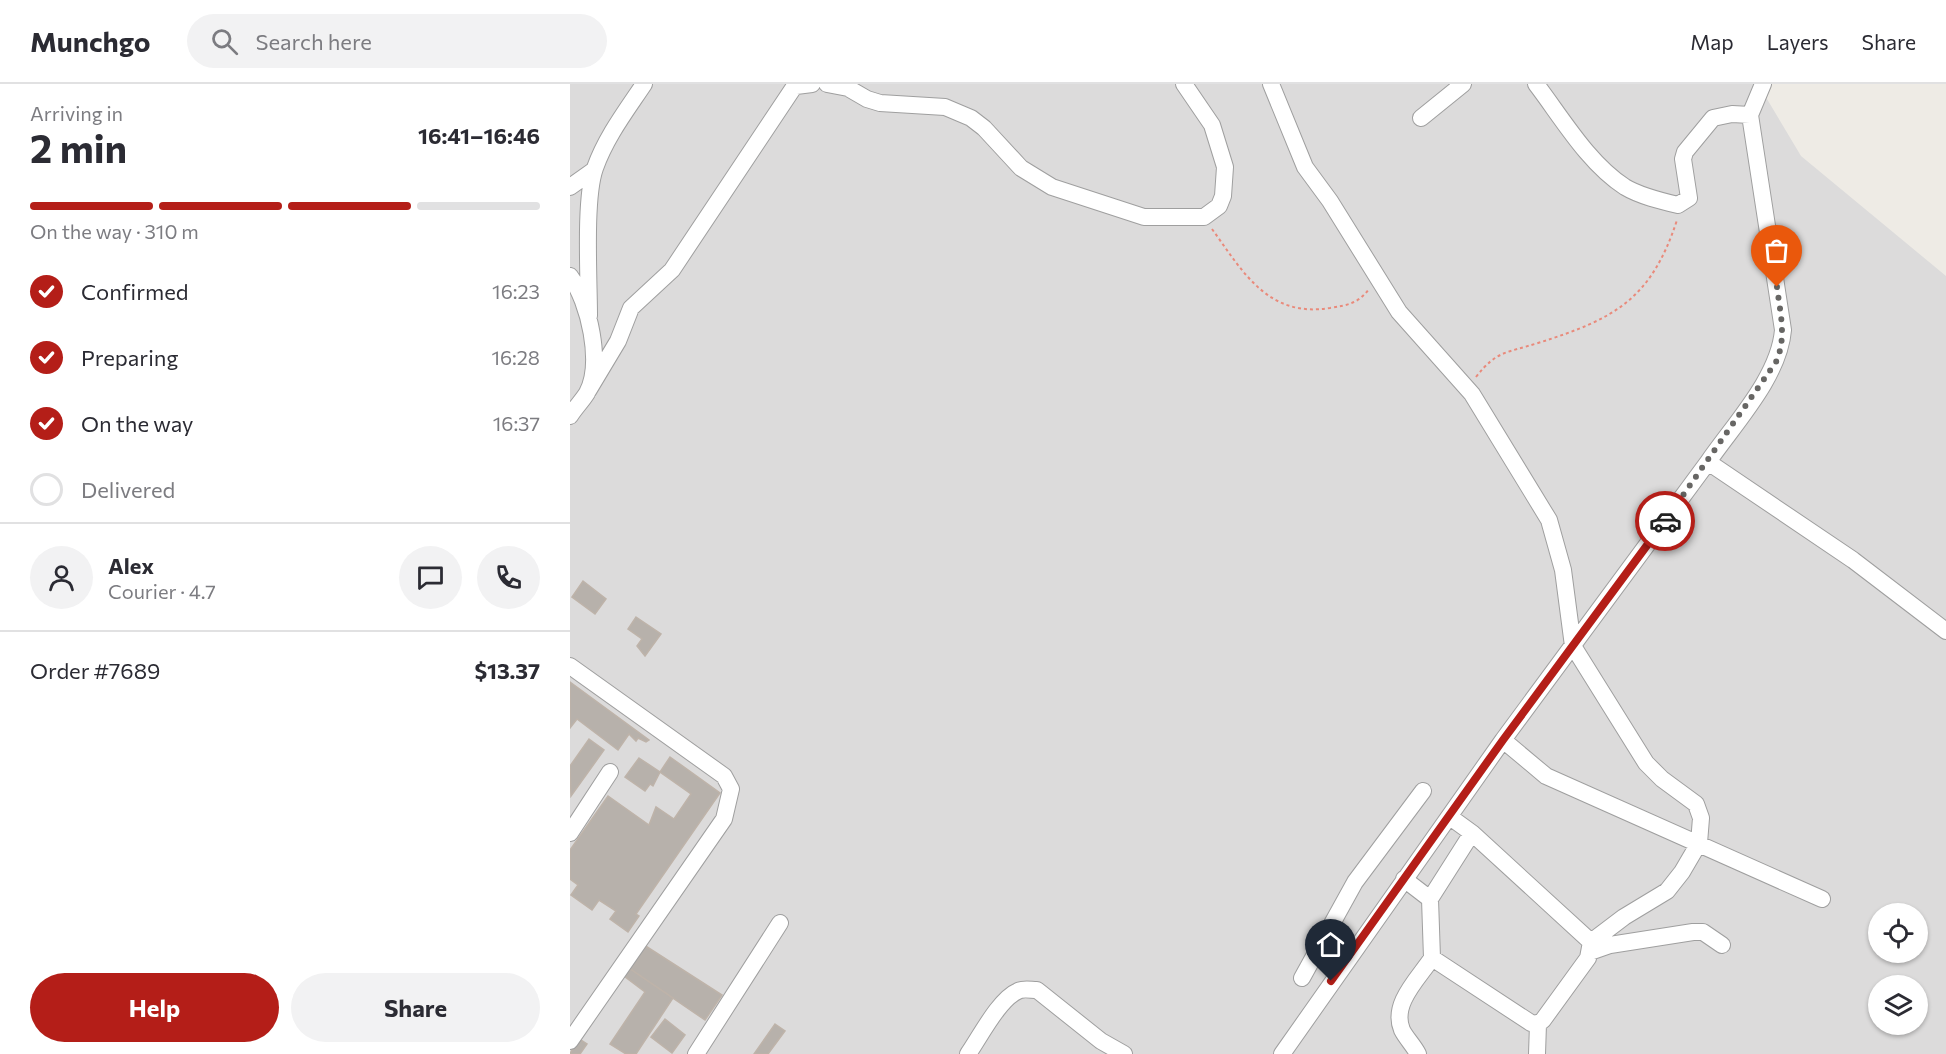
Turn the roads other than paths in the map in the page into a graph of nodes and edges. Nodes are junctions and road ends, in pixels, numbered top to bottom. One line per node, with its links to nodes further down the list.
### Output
1 (644, 84): 11 (street)
2 (827, 84): 3 (street)
3 (1184, 84)
4 (1272, 84): 19 (street)
5 (1463, 84): 10 (street)
6 (1536, 84): 9 (street)
7 (1763, 84): 9 (street)
8 (802, 85): 15 (street)
9 (1750, 115): 17 (street)
10 (1421, 118)
11 (594, 170): 12 (street); 14 (street)
12 (570, 187)
13 (570, 276): 14 (street)
14 (589, 316): 15 (street)
15 (588, 391): 16 (street)
16 (570, 416)
17 (1708, 462): 18 (street); 19 (street)
18 (1946, 631)
19 (1573, 646): 21 (street); 27 (street)
20 (570, 666): 37 (street)
21 (1503, 740): 24 (street); 27 (street)
22 (610, 772): 25 (street)
23 (1423, 791): 35 (street)
24 (1450, 817): 26 (street); 28 (street)
25 (570, 833)
26 (1472, 833): 29 (street); 33 (street)
27 (1698, 843): 30 (street); 33 (street)
28 (1404, 879): 29 (street); 41 (street)
29 (1430, 898): 34 (street)
30 (1822, 899)
31 (780, 923): 38 (street)
32 (1722, 945): 33 (street)
33 (1591, 947): 36 (street)
34 (1432, 958): 36 (street); 42 (street)
35 (1302, 978)
36 (1538, 1024): 43 (street)
37 (570, 1041)
38 (696, 1054)
39 (968, 1054): 40 (street)
40 (1124, 1054)
41 (1282, 1054)
42 (1418, 1054)
43 (1536, 1054)

